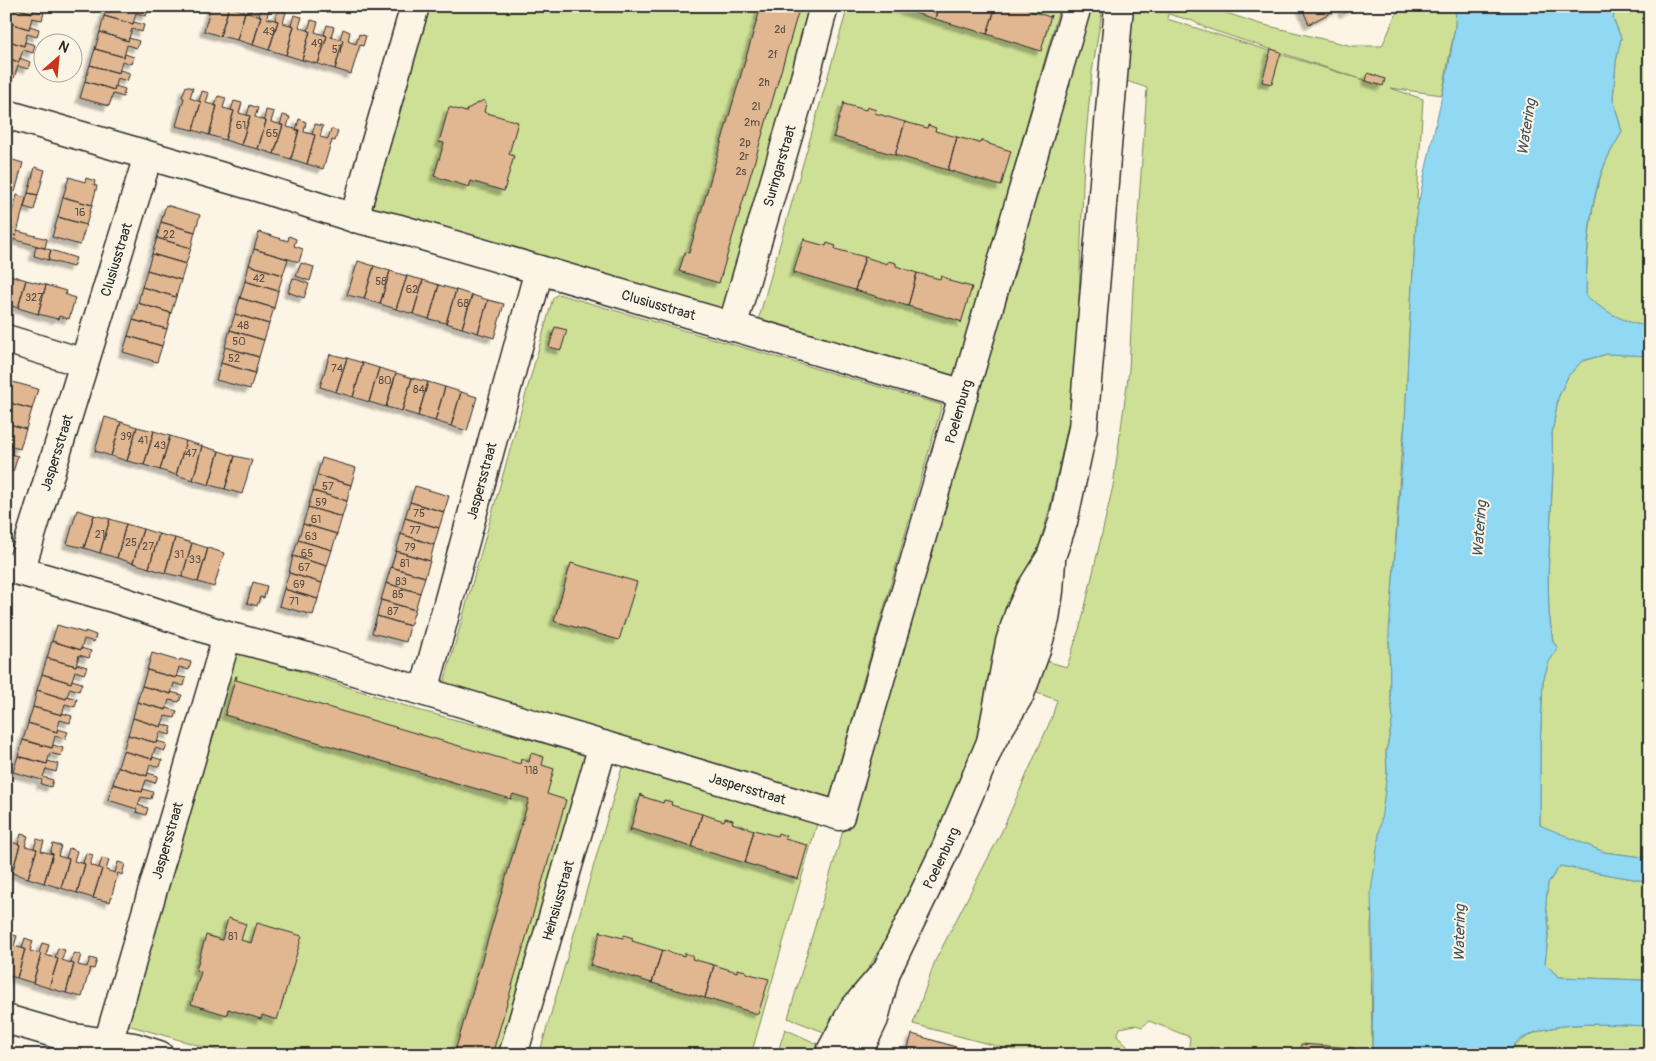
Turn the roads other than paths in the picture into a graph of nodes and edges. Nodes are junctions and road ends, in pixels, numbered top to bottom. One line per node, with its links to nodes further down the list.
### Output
1 (415, 6): 7 (street)
2 (824, 6): 9 (street, Suringarstraat)
3 (1077, 6): 12 (street, Poelenburg)
4 (1119, 6): 18 (street, Poelenburg)
5 (6, 114): 6 (street, Clusiusstraat)
6 (148, 156): 7 (street, Clusiusstraat); 11 (street, Clusiusstraat)
7 (354, 218): 8 (street, Clusiusstraat)
8 (539, 270): 9 (street, Clusiusstraat); 15 (street, Jaspersstraat)
9 (732, 327): 12 (street, Clusiusstraat)
10 (6, 338): 11 (street)
11 (84, 363): 13 (street, Jaspersstraat)
12 (964, 394): 17 (street, Poelenburg)
13 (13, 569): 14 (street, Jaspersstraat)
14 (227, 636): 15 (street, Jaspersstraat); 20 (street, Jaspersstraat)
15 (424, 691): 16 (street, Jaspersstraat)
16 (603, 745): 17 (street, Jaspersstraat); 22 (street, Heinsiusstraat)
17 (840, 816)
18 (886, 972): 23 (street, Poelenburg); 24 (street, Poelenburg)
19 (6, 1019): 20 (street)
20 (108, 1043): 21 (street)
21 (159, 1055)
22 (513, 1055)
23 (829, 1055)
24 (857, 1055)

